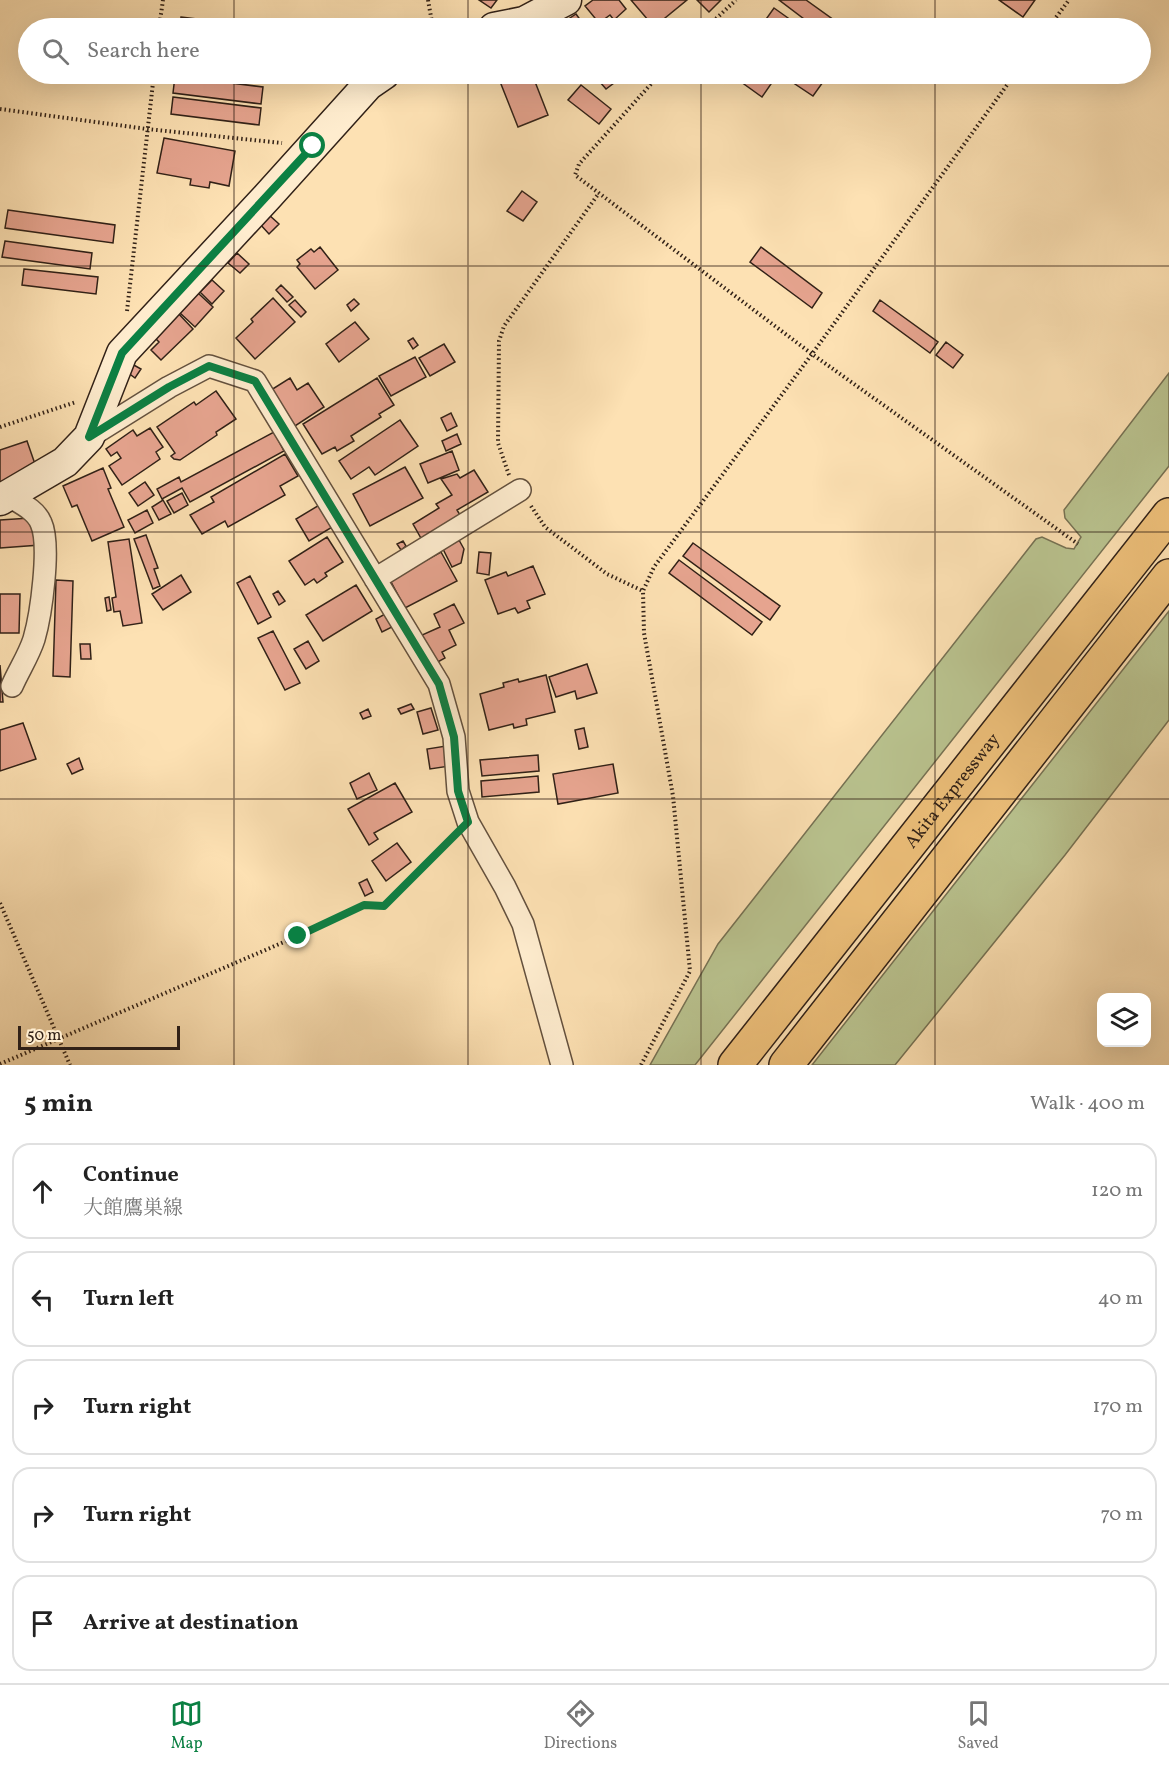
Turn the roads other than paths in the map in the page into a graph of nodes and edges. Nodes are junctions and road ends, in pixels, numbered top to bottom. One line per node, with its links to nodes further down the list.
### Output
1 (566, 0): 2 (main road)
2 (532, 18)
3 (369, 84): 4 (main road)
4 (89, 437): 6 (main road); 9 (street)
5 (520, 490): 9 (street)
6 (5, 498): 10 (street)
7 (1169, 515): 12 (highway, Akita Expressway)
8 (1169, 576): 13 (highway)
9 (375, 579): 11 (street)
10 (12, 686)
11 (562, 1065)
12 (735, 1065)
13 (786, 1065)

